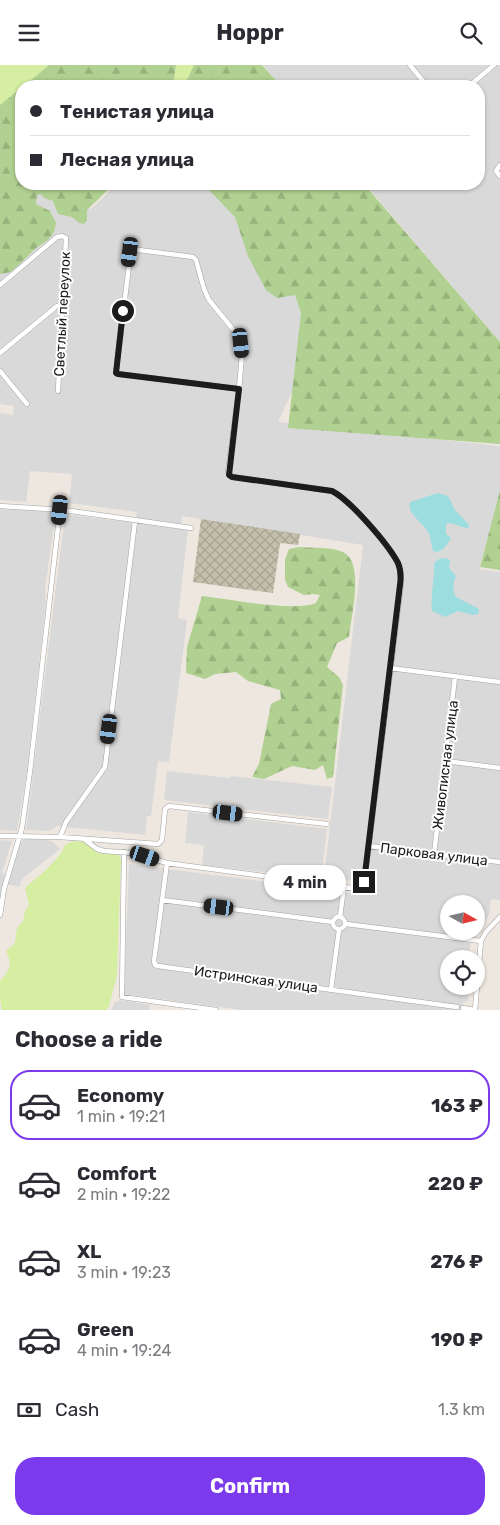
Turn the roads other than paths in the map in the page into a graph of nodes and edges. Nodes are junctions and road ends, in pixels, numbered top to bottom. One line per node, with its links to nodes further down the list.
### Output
1 (410, 65): 3 (street)
2 (494, 65): 4 (street)
3 (422, 80)
4 (476, 80)
5 (500, 165): 6 (street)
6 (500, 176)
7 (0, 285): 8 (street, Светлый переулок)
8 (63, 305): 9 (street); 12 (street, Светлый переулок)
9 (0, 353)
10 (0, 371): 13 (street)
11 (239, 389): 11 (street); 18 (street)
12 (58, 391)
13 (27, 404)
14 (0, 506): 15 (street)
15 (60, 510): 16 (street); 25 (street)
16 (135, 521): 17 (street); 26 (street)
17 (192, 528)
18 (390, 668): 19 (street); 28 (street)
19 (455, 677): 20 (street); 21 (street, Живописная улица)
20 (500, 682)
21 (446, 761): 22 (street); 30 (street, Живописная улица)
22 (500, 768)
23 (327, 825): 27 (street)
24 (0, 836): 25 (street)
25 (19, 836): 26 (street); 35 (street)
26 (60, 837): 27 (street)
27 (84, 839): 29 (street)
28 (369, 846): 30 (street, Парковая улица); 33 (street)
29 (124, 852): 32 (street); 45 (street)
30 (434, 854): 31 (street, Парковая улица)
31 (500, 862)
32 (167, 863): 33 (street); 34 (street, Истринская улица)
33 (344, 887): 36 (street)
34 (162, 900): 38 (street); 42 (street, Истринская улица)
35 (0, 915)
36 (340, 917): 38 (street); 39 (street)
37 (500, 917): 41 (street)
38 (333, 922): 40 (street)
39 (346, 924): 40 (street); 41 (street)
40 (339, 930): 42 (street)
41 (481, 941): 47 (street)
42 (331, 989): 43 (street, Истринская улица)
43 (458, 1007)
44 (463, 1008): 47 (street)
45 (202, 1009): 46 (street)
46 (216, 1010)
47 (474, 1010)

